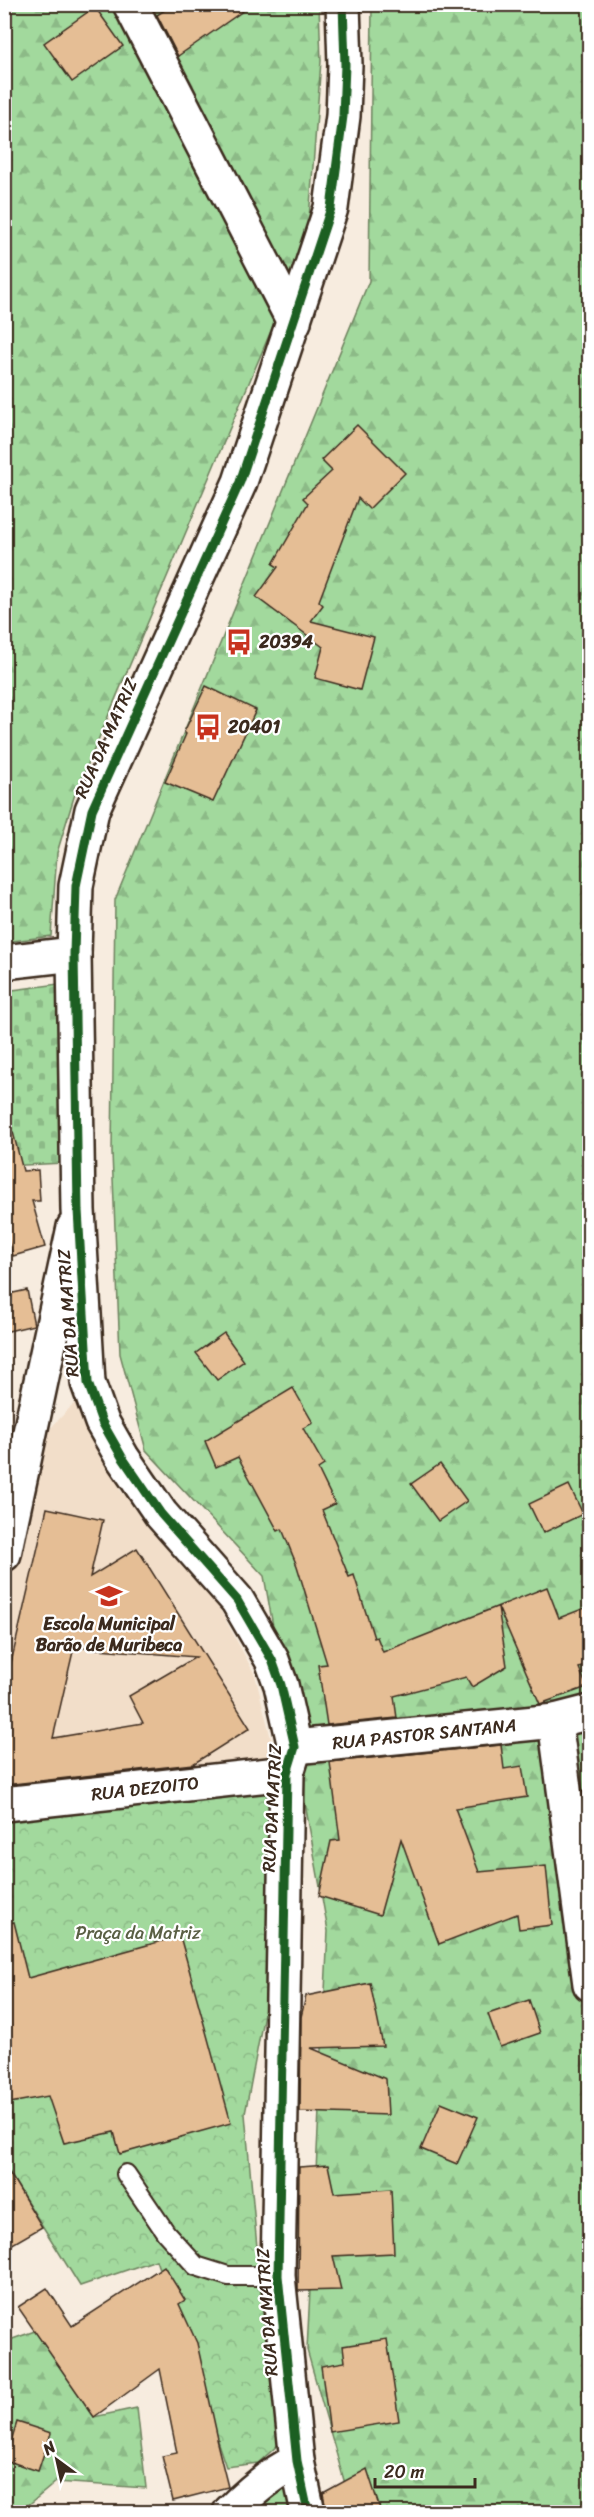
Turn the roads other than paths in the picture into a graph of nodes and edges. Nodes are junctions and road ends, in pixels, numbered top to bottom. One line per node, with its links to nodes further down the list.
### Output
1 (130, 4): 3 (street)
2 (343, 4): 3 (street, RUA DA MATRIZ)
3 (294, 322): 4 (street, RUA DA MATRIZ)
4 (74, 954): 5 (street); 6 (street, RUA DA MATRIZ)
5 (4, 962)
6 (78, 1210): 7 (street); 10 (street, RUA DA MATRIZ)
7 (4, 1554)
8 (590, 1712): 9 (street, RUA PASTOR SANTANA)
9 (555, 1721): 10 (street, RUA PASTOR SANTANA); 12 (street)
10 (291, 1760): 11 (street, RUA DEZOITO); 14 (street, RUA DA MATRIZ)
11 (4, 1804)
12 (590, 1984)
13 (126, 2174): 14 (lane)
14 (278, 2276): 15 (street, RUA DA MATRIZ)
15 (297, 2461): 16 (street); 17 (street, RUA DA MATRIZ)
16 (230, 2512)
17 (308, 2512)

